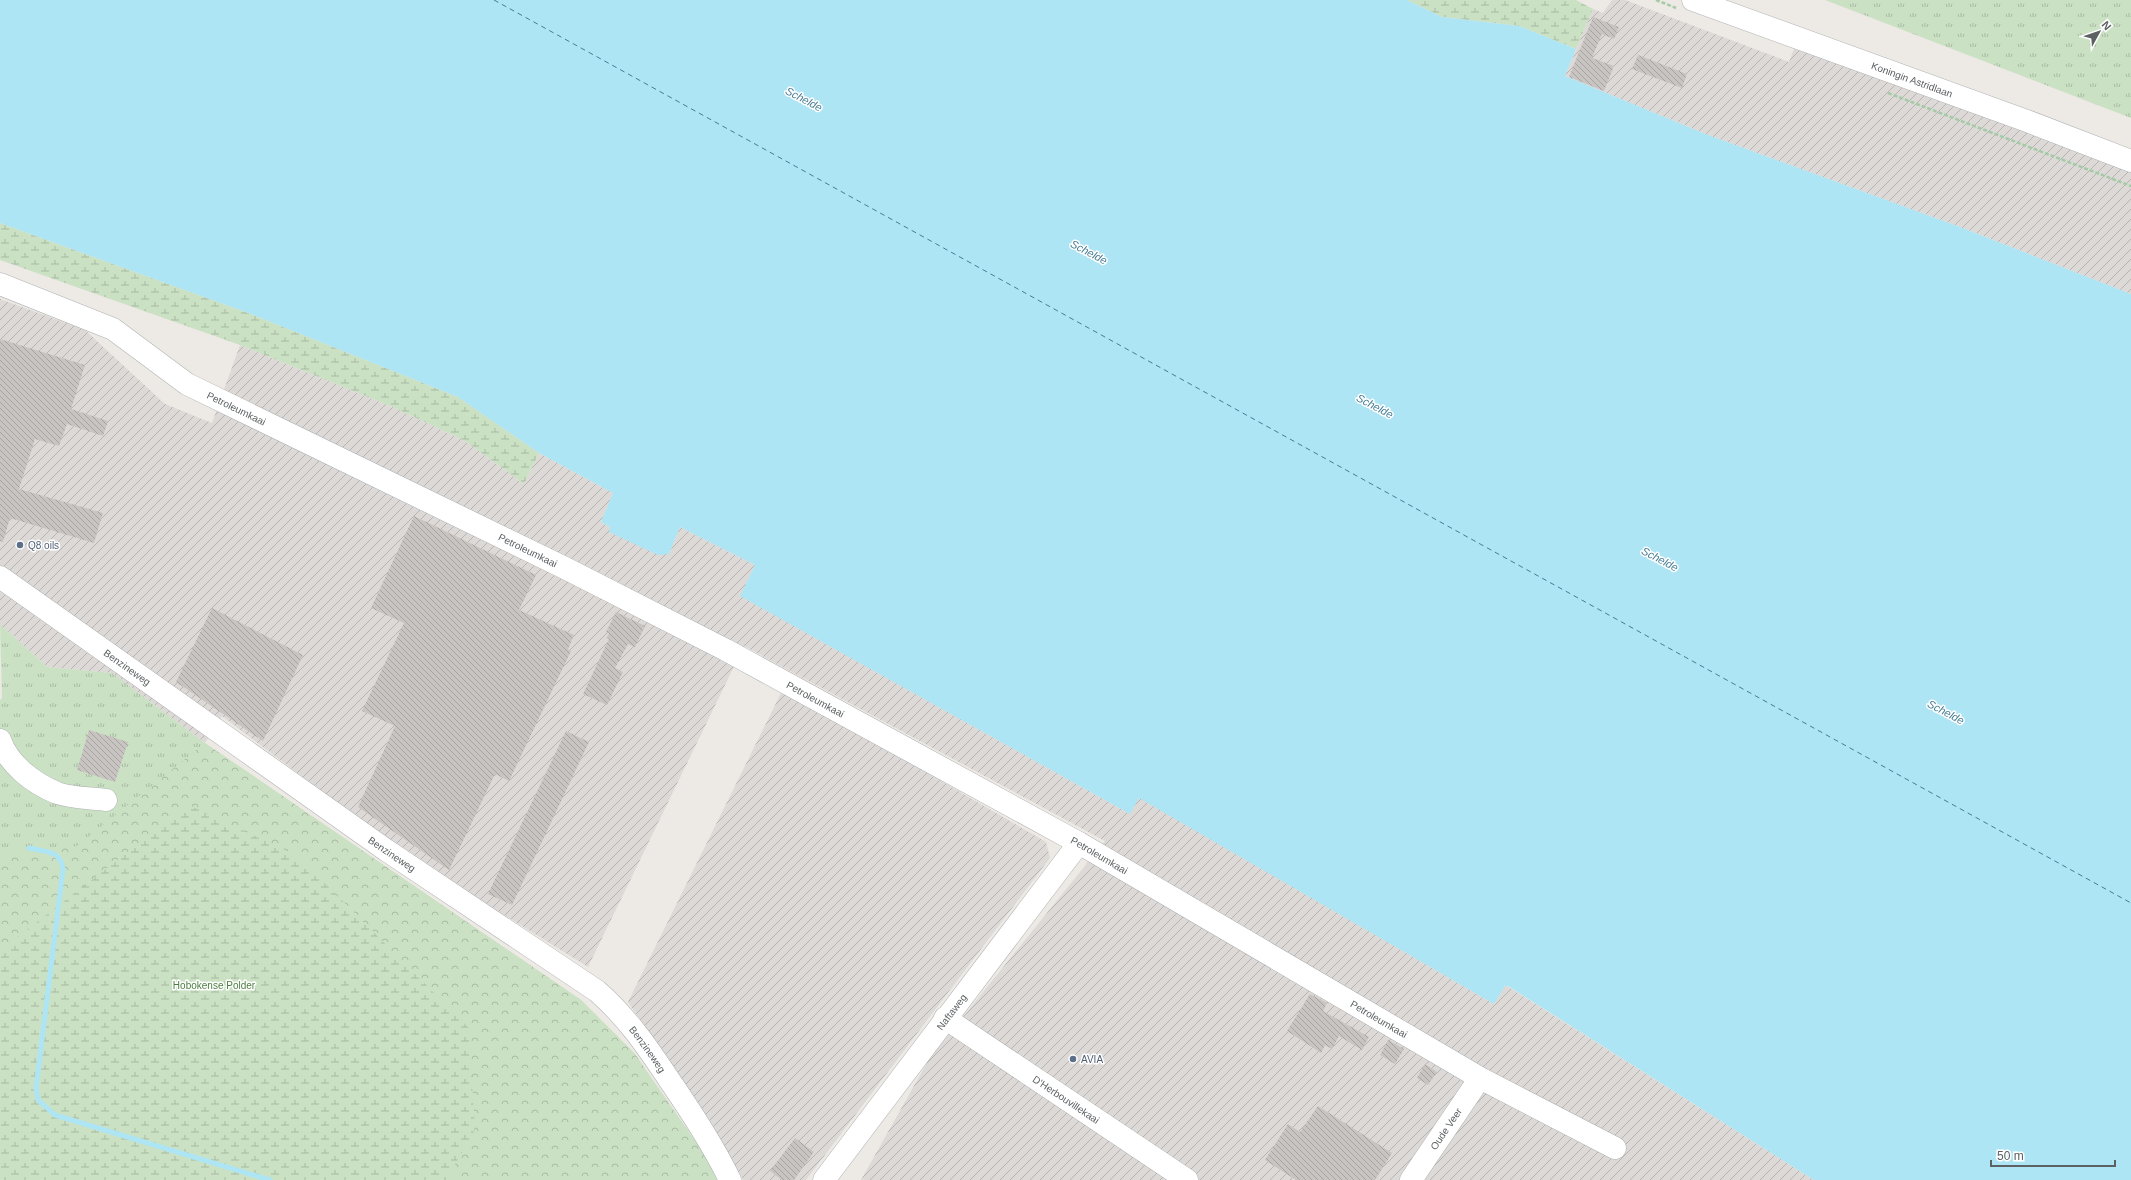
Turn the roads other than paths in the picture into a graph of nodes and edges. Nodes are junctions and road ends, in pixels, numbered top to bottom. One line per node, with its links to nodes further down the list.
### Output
1 (1693, 0): 2 (street, Koningin Astridlaan)
2 (2131, 161)
3 (1, 289): 7 (street, Petroleumkaai)
4 (0, 577): 11 (street, Benzineweg)
5 (0, 740): 6 (street)
6 (106, 800)
7 (1079, 842): 8 (street, Naftaweg); 9 (street, Petroleumkaai)
8 (945, 1018): 12 (street, Naftaweg); 13 (street, D'Herbouvillekaai)
9 (1480, 1078): 10 (street, Petroleumkaai); 14 (street, Oude Veer)
10 (1615, 1148)
11 (730, 1180)
12 (824, 1180)
13 (1187, 1180)
14 (1411, 1180)

